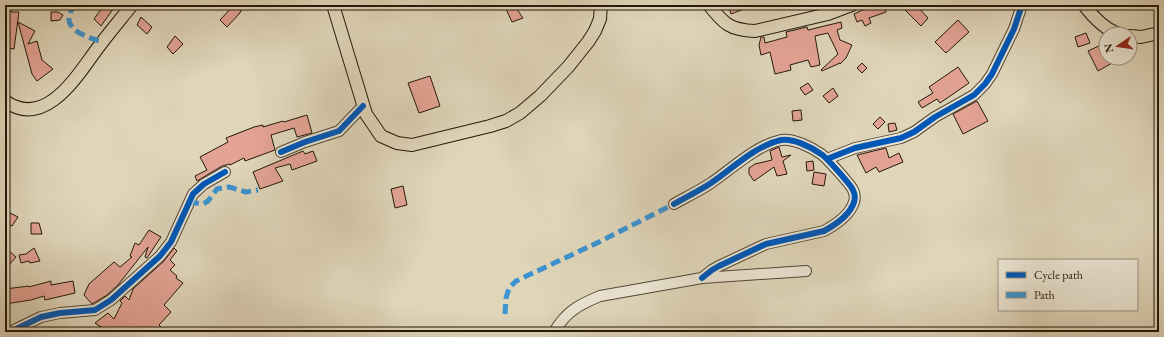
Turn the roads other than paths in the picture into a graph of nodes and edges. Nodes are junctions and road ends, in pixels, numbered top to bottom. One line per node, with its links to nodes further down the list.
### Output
1 (132, 5): 11 (main road)
2 (333, 5): 12 (main road)
3 (602, 5): 12 (main road)
4 (709, 5): 5 (main road)
5 (852, 5)
6 (1022, 5): 14 (street)
7 (1084, 5): 8 (main road)
8 (1104, 26)
9 (1159, 33): 10 (main road)
10 (1138, 37)
11 (5, 101)
12 (363, 106): 13 (street)
13 (281, 152)
14 (827, 159): 16 (street); 18 (street)
15 (225, 172): 19 (street)
16 (674, 204)
17 (806, 271): 18 (street)
18 (702, 278): 20 (street)
19 (10, 332)
20 (554, 332)

